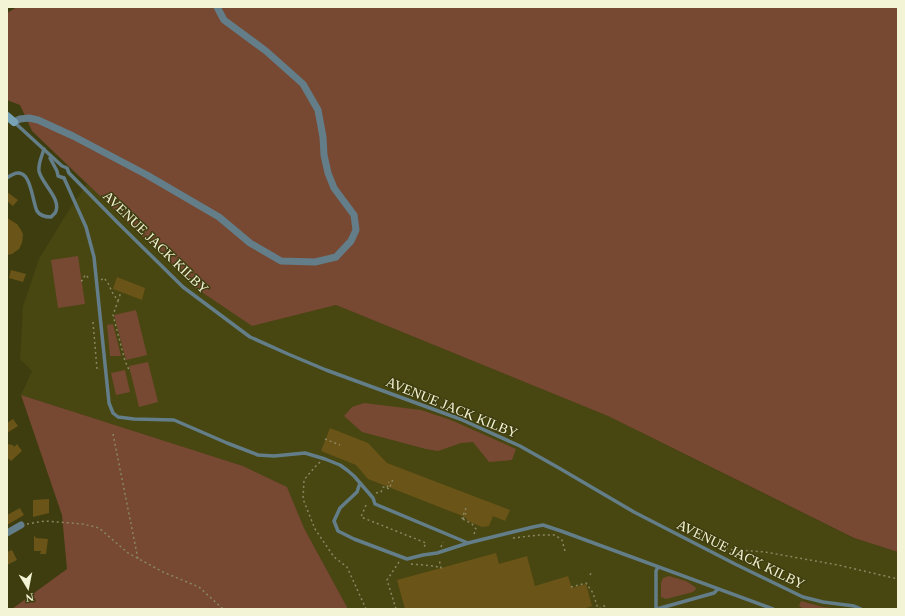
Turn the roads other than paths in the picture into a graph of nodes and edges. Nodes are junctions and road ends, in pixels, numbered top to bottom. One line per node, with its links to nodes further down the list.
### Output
1 (217, 7): 3 (street)
2 (7, 116): 3 (street)
3 (14, 122): 4 (lane, AVENUE JACK KILBY)
4 (44, 149): 5 (lane, AVENUE JACK KILBY); 9 (lane)
5 (49, 155): 6 (lane, AVENUE JACK KILBY); 7 (lane, AVENUE JACK KILBY)
6 (62, 166): 7 (lane); 8 (lane, AVENUE JACK KILBY)
7 (57, 171): 10 (lane, AVENUE JACK KILBY)
8 (69, 173): 10 (lane); 19 (lane, AVENUE JACK KILBY)
9 (7, 178)
10 (64, 178): 11 (lane)
11 (360, 483): 14 (lane); 14 (lane)
12 (21, 525): 13 (street)
13 (7, 533)
14 (469, 541): 15 (lane)
15 (658, 566): 16 (lane); 17 (lane)
16 (718, 589): 17 (lane); 18 (lane)
17 (657, 609)
18 (773, 609)
19 (861, 609)

